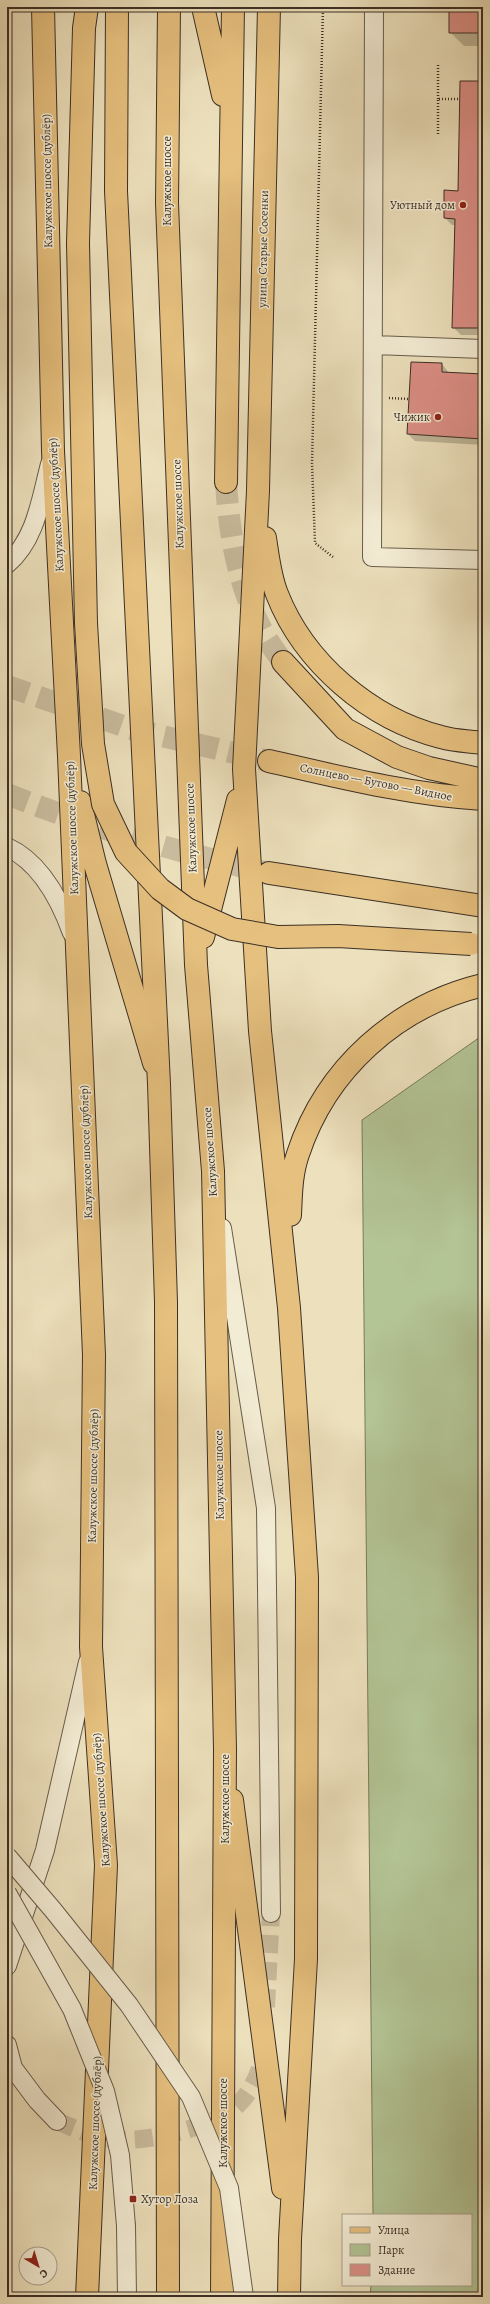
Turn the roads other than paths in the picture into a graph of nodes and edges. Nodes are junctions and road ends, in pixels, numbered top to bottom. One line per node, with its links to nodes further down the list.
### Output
1 (44, 7): 12 (main road, Калужское шоссе (дублёр))
2 (87, 7): 28 (main road, bridge)
3 (117, 7): 31 (main road)
4 (169, 7): 29 (main road, Калужское шоссе)
5 (203, 7): 9 (main road)
6 (233, 7): 9 (main road)
7 (269, 7): 14 (main road, улица Старые Сосенки)
8 (374, 7): 10 (street)
9 (231, 134): 13 (main road)
10 (374, 345): 11 (street); 15 (street)
11 (483, 349)
12 (53, 451): 16 (street); 19 (main road, Калужское шоссе (дублёр))
13 (226, 482)
14 (258, 491): 18 (main road); 21 (main road)
15 (483, 560)
16 (7, 564)
17 (282, 662): 22 (main road)
18 (483, 744)
19 (69, 756): 27 (main road, Калужское шоссе (дублёр)); 31 (main road)
20 (269, 761): 23 (main road, Солнцево — Бутово — Видное)
21 (244, 769): 29 (main road); 33 (main road)
22 (483, 780)
23 (483, 799)
24 (7, 847): 27 (street)
25 (269, 873): 26 (main road)
26 (483, 906)
27 (76, 944): 34 (main road, Калужское шоссе (дублёр))
28 (477, 944)
29 (196, 965): 32 (main road, Калужское шоссе)
30 (483, 985): 33 (main road)
31 (160, 1084): 45 (main road)
32 (213, 1171): 35 (main road, Калужское шоссе); 38 (street)
33 (289, 1308): 42 (main road)
34 (91, 1647): 39 (street); 43 (main road, Калужское шоссе (дублёр))
35 (225, 1749): 42 (main road); 46 (main road, Калужское шоссе)
36 (7, 1856): 47 (street, bridge)
37 (7, 1893): 44 (street, bridge)
38 (271, 1914)
39 (7, 1966)
40 (7, 2045): 41 (street)
41 (57, 2121)
42 (290, 2239): 48 (main road)
43 (88, 2297)
44 (127, 2297)
45 (168, 2297)
46 (222, 2297)
47 (244, 2297)
48 (289, 2297)

